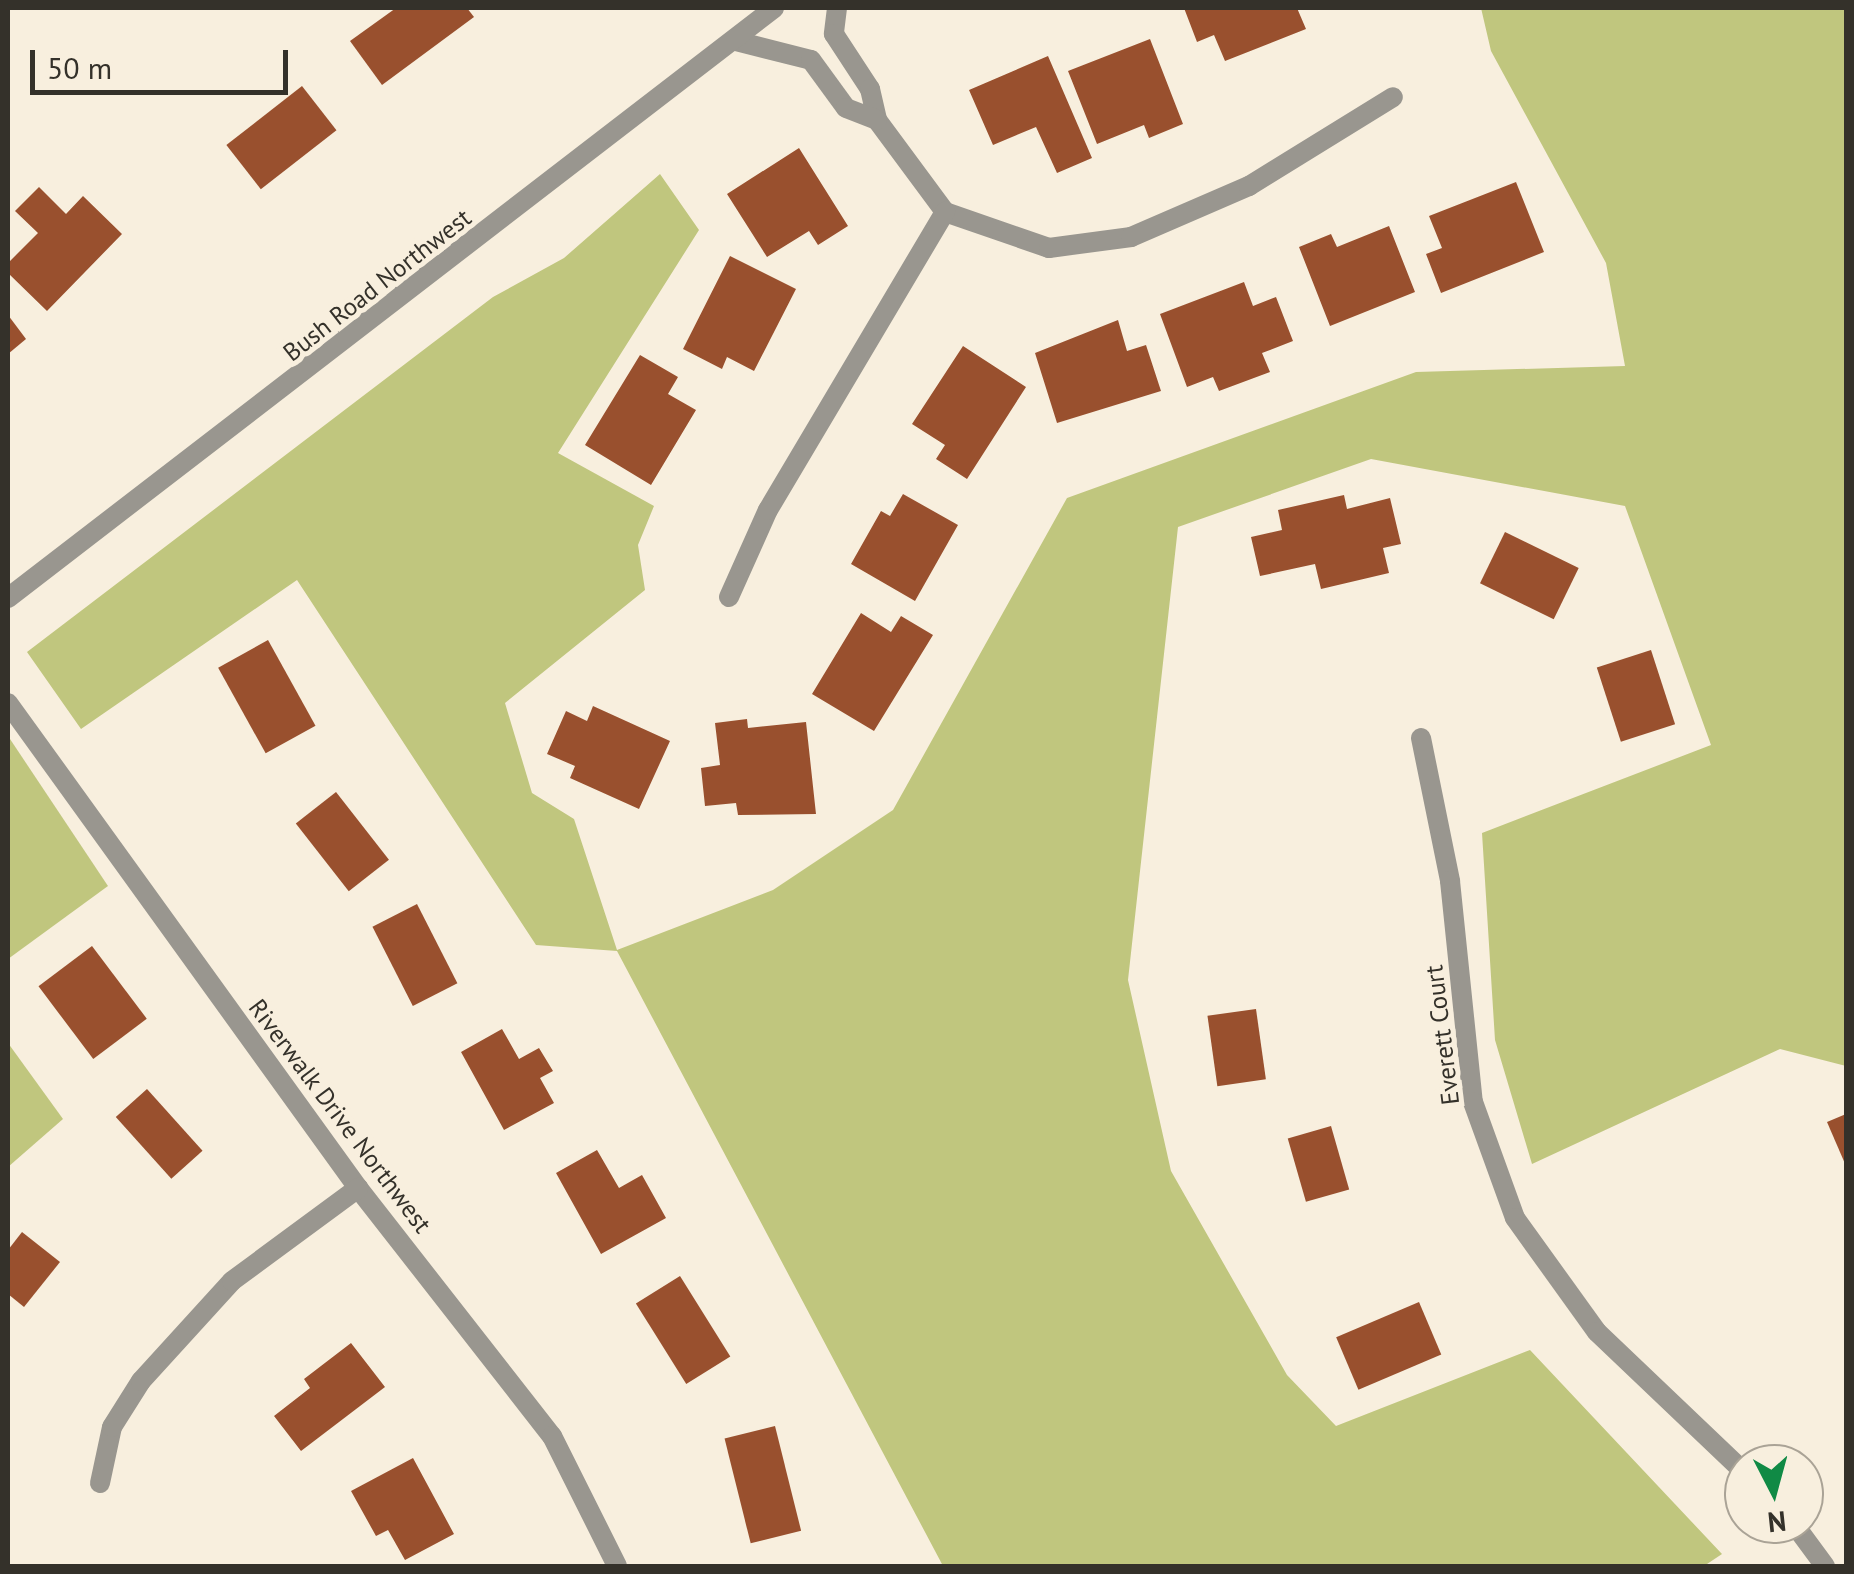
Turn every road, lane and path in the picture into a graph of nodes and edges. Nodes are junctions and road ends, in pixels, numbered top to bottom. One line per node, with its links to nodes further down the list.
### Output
1 (774, 8): 3 (street, Bush Road Northwest)
2 (837, 8): 5 (street)
3 (736, 41): 5 (street); 8 (street, Bush Road Northwest)
4 (1394, 97): 6 (street)
5 (877, 120): 6 (street)
6 (945, 212): 7 (street)
7 (730, 597)
8 (8, 598)
9 (8, 703): 11 (street, Riverwalk Drive Northwest)
10 (1421, 738): 12 (street, Everett Court)
11 (358, 1188): 13 (street); 15 (street, Riverwalk Drive Northwest)
12 (1724, 1453)
13 (100, 1483)
14 (1809, 1544): 16 (street)
15 (618, 1566)
16 (1825, 1566)

